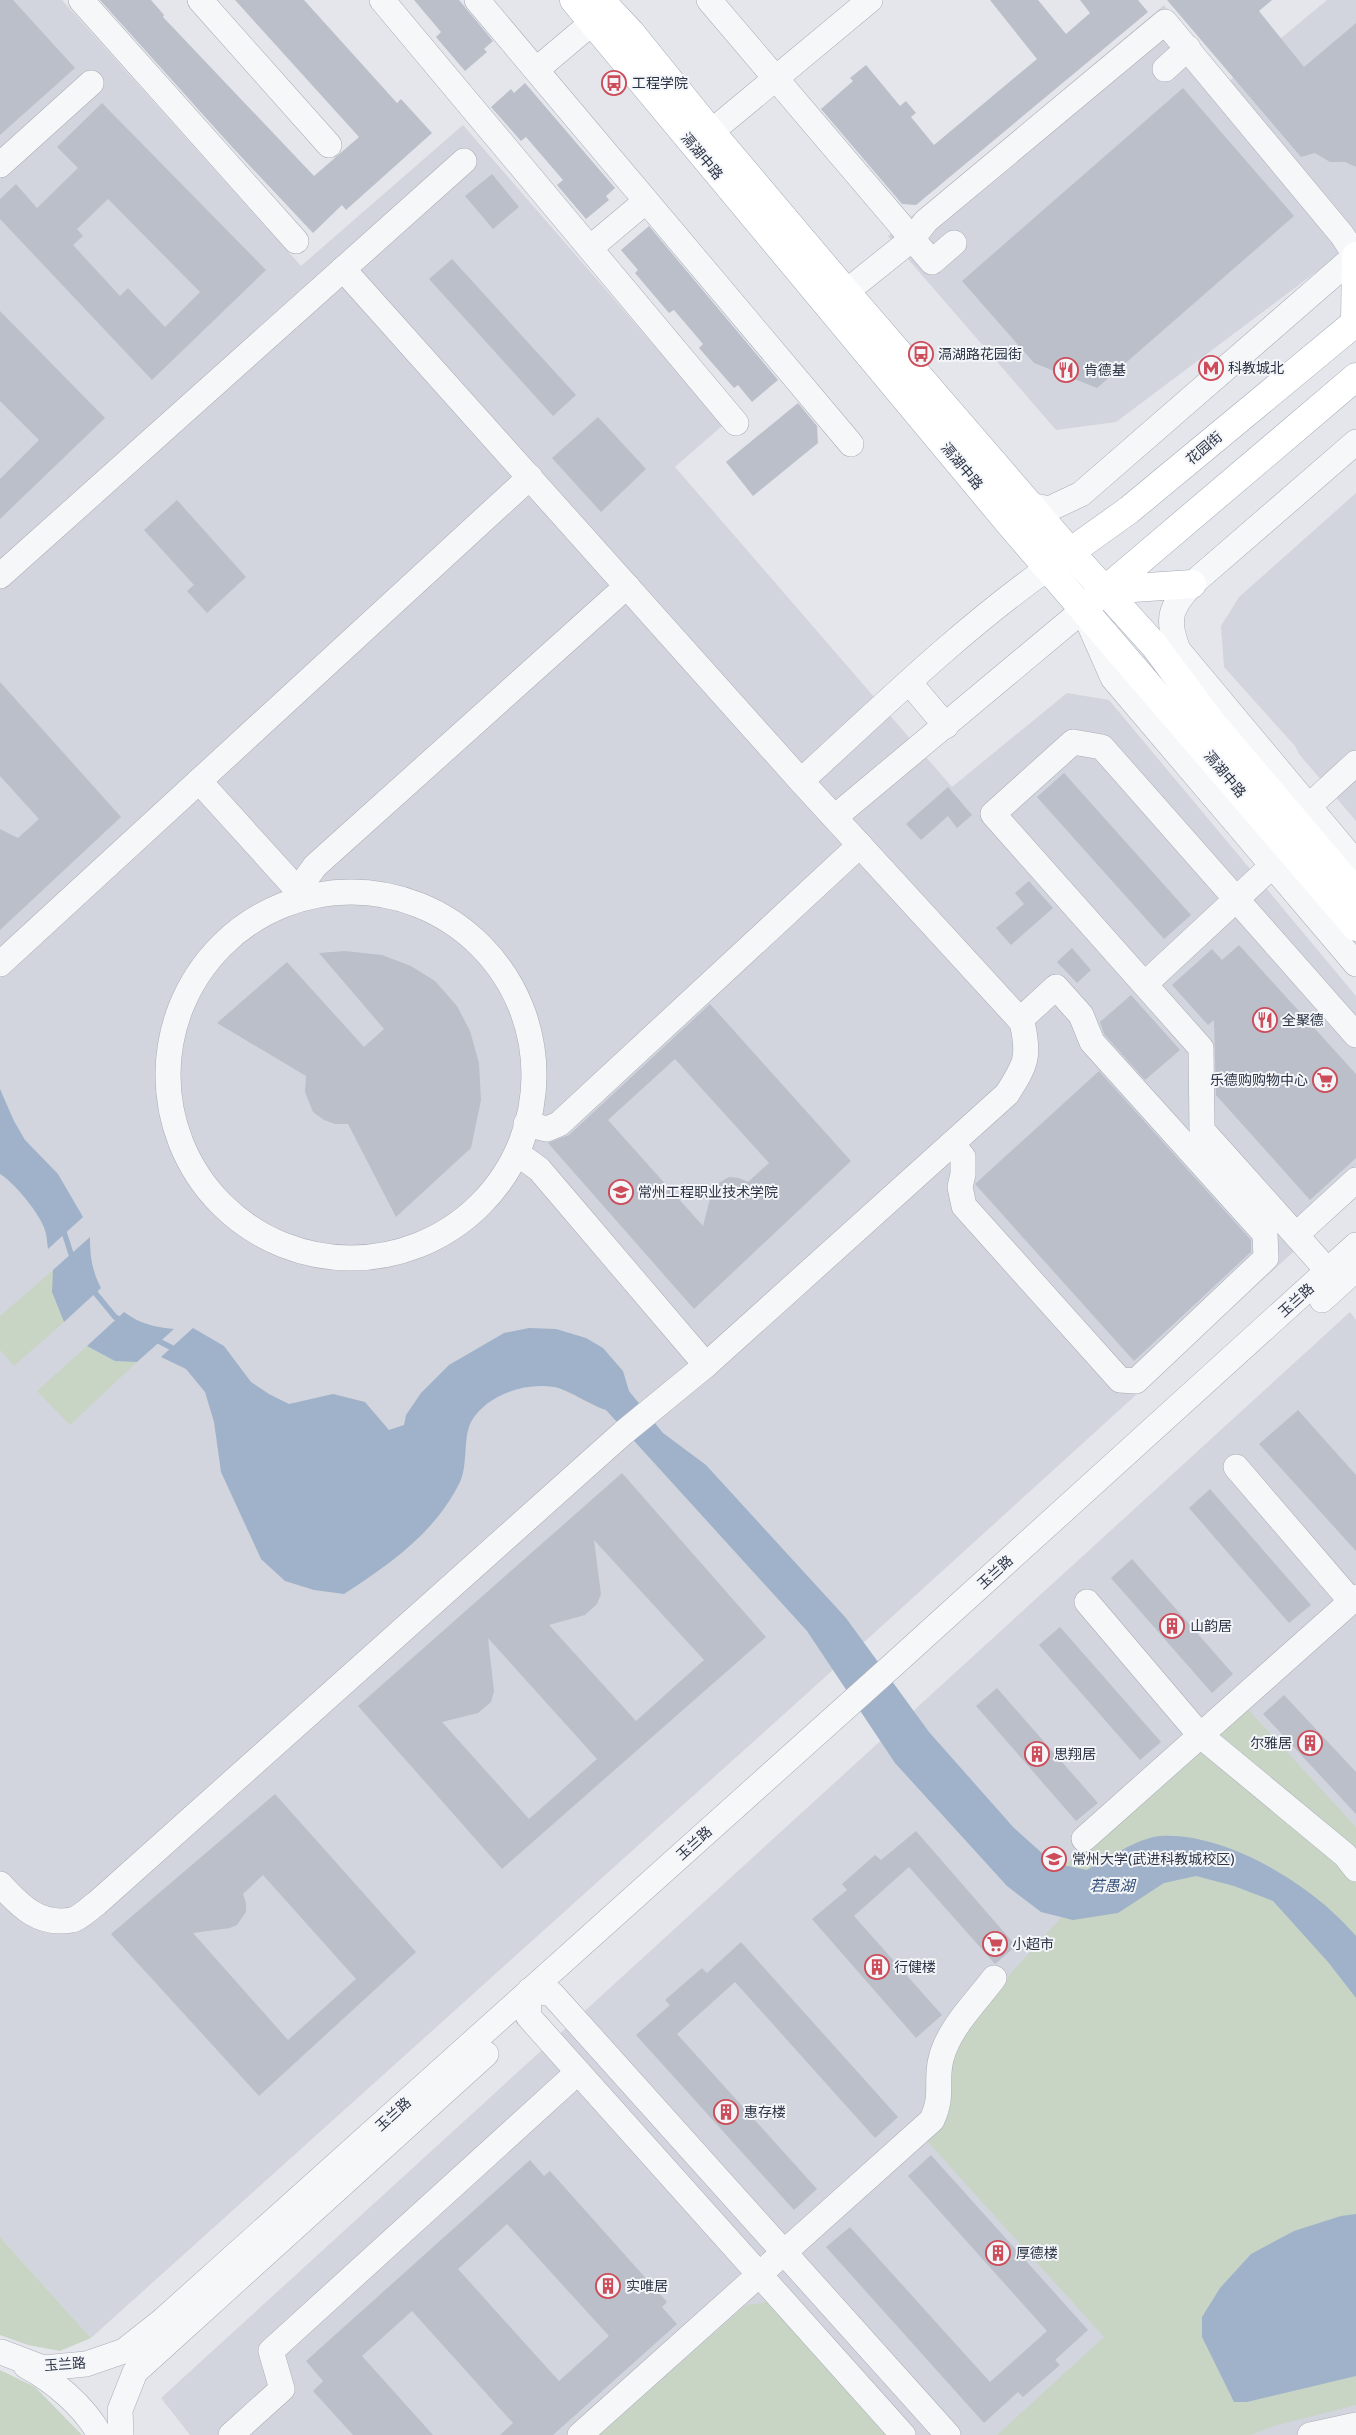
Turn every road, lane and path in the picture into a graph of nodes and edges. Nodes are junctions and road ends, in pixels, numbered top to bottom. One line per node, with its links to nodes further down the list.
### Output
1 (81, 0): 18 (street)
2 (200, 0): 13 (street)
3 (382, 0): 20 (street)
4 (477, 0): 9 (street)
5 (574, 0): 8 (main road, 滆湖中路)
6 (709, 0): 10 (street)
7 (870, 0): 10 (street)
8 (604, 7): 9 (street); 12 (main road, 滆湖中路); 32 (main road, 滆湖中路)
9 (536, 70): 16 (street)
10 (776, 78): 12 (street); 17 (street)
11 (91, 82): 15 (street)
12 (711, 132): 23 (main road, 滆湖中路)
13 (329, 145)
14 (464, 161): 22 (street)
15 (0, 165)
16 (646, 200): 20 (street); 28 (street)
17 (912, 240): 19 (street); 21 (street); 23 (street)
18 (296, 241)
19 (954, 243)
20 (590, 248): 26 (street)
21 (1356, 255): 24 (main road); 30 (street)
22 (343, 268): 29 (street); 33 (street)
23 (846, 292): 30 (main road, 滆湖中路)
24 (1356, 322): 31 (main road, 花园街)
25 (1356, 377): 36 (main road)
26 (736, 423)
27 (1356, 442): 34 (street)
28 (851, 444)
29 (530, 478): 35 (street); 41 (street)
30 (1030, 505): 31 (main road, 滆湖中路)
31 (1071, 553): 32 (main road, 花园街); 36 (main road, 滆湖中路)
32 (1048, 568): 37 (main road, 滆湖中路); 38 (street)
33 (0, 576)
34 (1192, 584): 36 (main road); 43 (street)
35 (627, 586): 42 (street); 49 (street)
36 (1104, 590): 37 (main road); 48 (main road, 滆湖中路)
37 (1083, 610): 39 (street); 47 (street); 51 (main road, 滆湖中路)
38 (909, 682): 39 (street); 42 (street)
39 (946, 726): 44 (street)
40 (1356, 763): 43 (street)
41 (199, 781): 49 (street); 52 (street)
42 (801, 781): 44 (street)
43 (1308, 807): 46 (street)
44 (835, 817): 45 (street)
45 (860, 845): 55 (street); 57 (street)
46 (1356, 863)
47 (1272, 866): 50 (street); 53 (street)
48 (1356, 893)
49 (304, 897): 57 (street); 59 (street)
50 (1237, 899): 54 (street); 54 (street); 56 (street)
51 (1356, 927)
52 (0, 964)
53 (1356, 964)
54 (1145, 984): 61 (street)
55 (1020, 1020): 58 (street); 58 (street)
56 (1356, 1035)
57 (526, 1124): 59 (street)
58 (952, 1144): 65 (street)
59 (518, 1154): 65 (street)
60 (1356, 1180): 61 (street)
61 (1296, 1235): 64 (street)
62 (1356, 1245): 64 (street, 玉兰路)
63 (1356, 1269): 69 (street, 玉兰路)
64 (1328, 1271): 69 (street, 玉兰路)
65 (706, 1365): 73 (street)
66 (1236, 1467): 67 (street)
67 (1354, 1599): 70 (street)
68 (1087, 1602): 70 (street)
69 (896, 1672): 75 (street, 玉兰路)
70 (1200, 1735): 71 (street); 72 (street)
71 (1084, 1838)
72 (1352, 1857)
73 (0, 1884)
74 (994, 1978): 78 (street)
75 (541, 1992): 76 (street); 78 (street); 80 (street, 玉兰路)
76 (528, 2016): 77 (street); 83 (street, 玉兰路)
77 (578, 2072): 79 (street); 84 (street)
78 (784, 2253): 79 (street); 87 (street)
79 (760, 2276): 85 (street); 86 (street)
80 (1, 2352): 82 (street)
81 (1356, 2425): 88 (street)
82 (100, 2435)
83 (121, 2435)
84 (231, 2435)
85 (580, 2435)
86 (903, 2435)
87 (948, 2435)
88 (1310, 2435)

